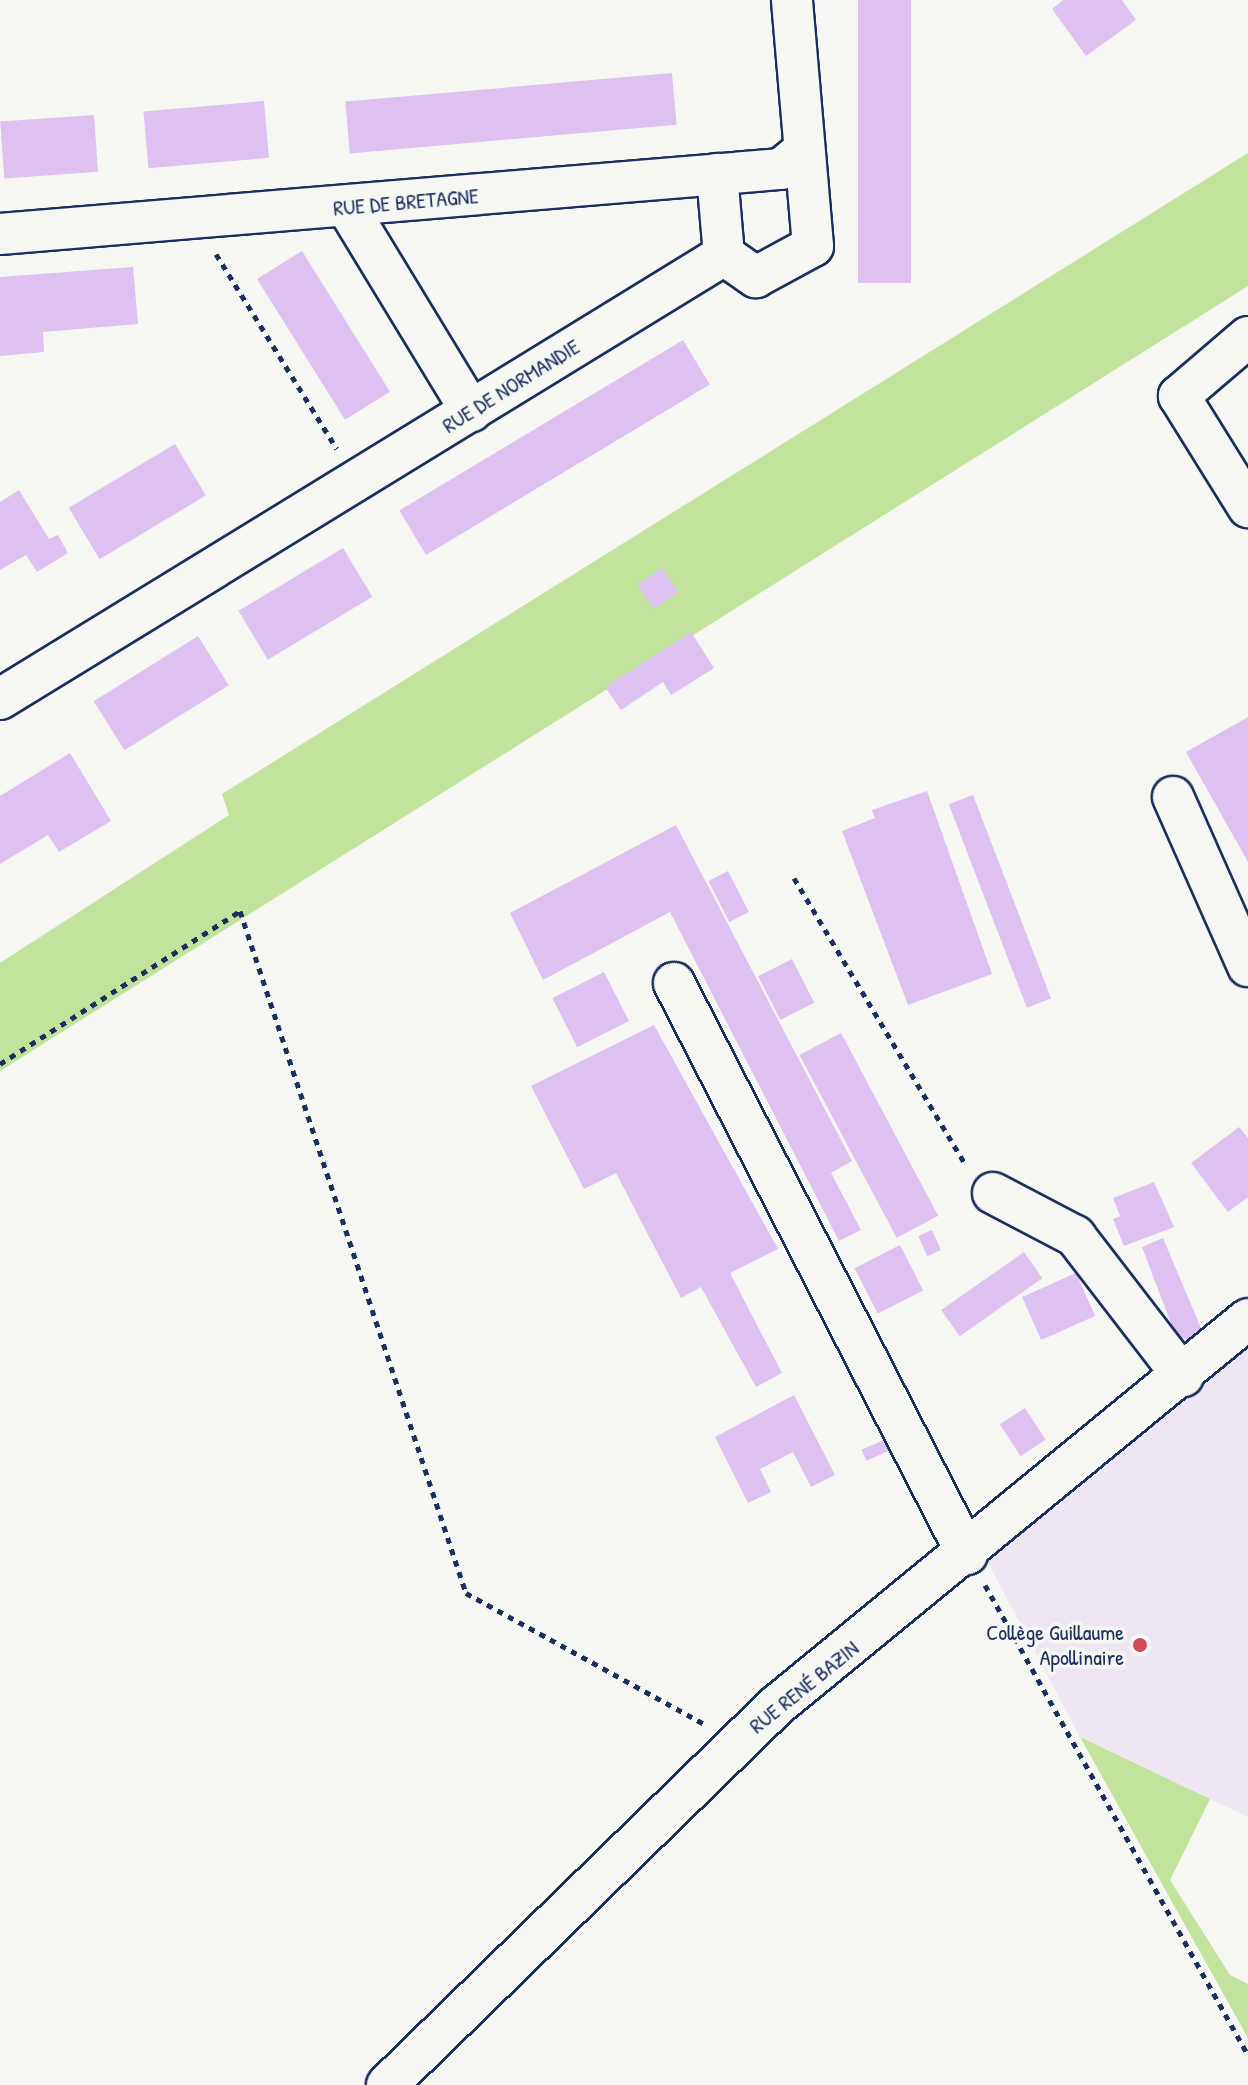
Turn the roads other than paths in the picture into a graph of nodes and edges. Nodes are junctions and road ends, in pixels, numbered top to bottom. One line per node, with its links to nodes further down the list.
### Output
1 (792, 0): 2 (street)
2 (804, 150): 3 (street, RUE DE BRETAGNE); 6 (street)
3 (717, 174): 4 (street, RUE DE BRETAGNE); 6 (street)
4 (347, 207): 5 (street, RUE DE BRETAGNE); 8 (street)
5 (0, 234)
6 (724, 255): 8 (street, RUE DE NORMANDIE)
7 (1248, 337): 9 (street)
8 (471, 411): 10 (street, RUE DE NORMANDIE)
9 (1248, 507)
10 (0, 699)
11 (1173, 797): 12 (street)
12 (1248, 966)
13 (674, 983): 17 (street)
14 (993, 1193): 16 (street)
15 (1248, 1319): 16 (street, RUE RENÉ BAZIN)
16 (1183, 1376): 17 (street, RUE RENÉ BAZIN)
17 (967, 1554): 18 (street, RUE RENÉ BAZIN)
18 (387, 2085)

